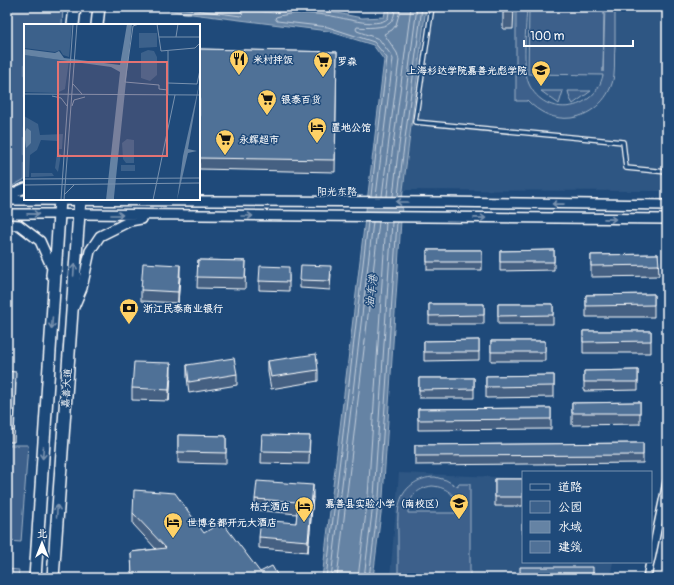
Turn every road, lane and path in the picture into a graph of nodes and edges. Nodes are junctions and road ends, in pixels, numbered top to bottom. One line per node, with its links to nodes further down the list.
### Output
1 (75, 7): 4 (main road)
2 (99, 7): 5 (main road)
3 (432, 7): 6 (lane)
4 (73, 24)
5 (97, 24)
6 (667, 172)
7 (24, 188): 8 (main road)
8 (7, 196)
9 (7, 200): 10 (main road, 阳光东路)
10 (60, 200): 11 (main road, 阳光东路); 16 (main road, 嘉善大道)
11 (80, 200): 13 (main road, 阳光东路); 17 (main road, 嘉善大道)
12 (158, 200): 13 (main road)
13 (164, 201): 14 (main road, 阳光东路, one-way to 13)
14 (667, 205)
15 (7, 214): 16 (main road, one-way to 16)
16 (59, 214): 17 (street); 21 (main road, 嘉善大道)
17 (78, 214): 18 (main road, one-way to 18); 22 (main road, 嘉善大道, one-way to 17)
18 (163, 215): 19 (main road, one-way to 19); 22 (main road)
19 (667, 220)
20 (7, 224): 21 (main road)
21 (54, 294): 26 (main road, 嘉善大道, one-way to 26)
22 (71, 314): 27 (main road, 嘉善大道, one-way to 22)
23 (667, 482): 24 (street)
24 (652, 554)
25 (650, 563): 28 (street)
26 (35, 578)
27 (53, 578)
28 (647, 578)

